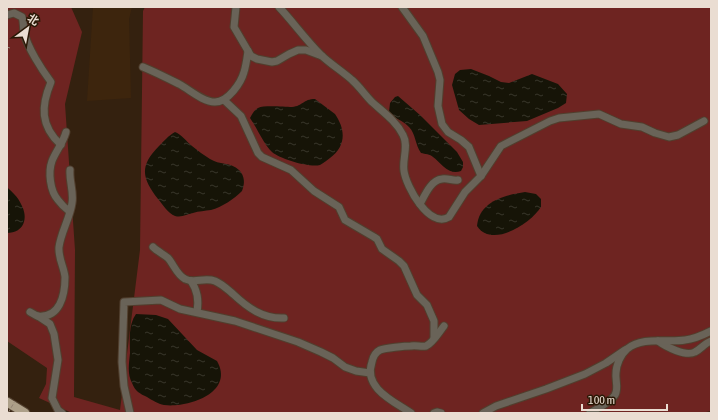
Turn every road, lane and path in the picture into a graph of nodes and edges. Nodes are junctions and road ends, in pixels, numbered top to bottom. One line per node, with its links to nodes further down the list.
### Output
1 (236, 7): 7 (lane)
2 (279, 7): 8 (lane)
3 (402, 7): 15 (lane)
4 (11, 12): 13 (lane)
5 (7, 47): 6 (path)
6 (10, 48)
7 (248, 51): 8 (lane); 10 (lane)
8 (322, 56): 17 (lane)
9 (142, 67): 10 (lane)
10 (224, 100): 29 (lane)
11 (704, 121): 15 (lane)
12 (66, 132): 13 (lane)
13 (61, 145): 18 (lane)
14 (70, 170): 18 (lane)
15 (481, 176): 17 (lane)
16 (458, 180): 17 (lane)
17 (420, 204)
18 (69, 211): 21 (lane)
19 (152, 247): 20 (lane)
20 (191, 281): 23 (lane); 25 (lane)
21 (57, 310): 24 (lane); 27 (lane)
22 (30, 312): 24 (lane)
23 (197, 312): 33 (lane); 38 (lane)
24 (38, 316): 27 (lane)
25 (284, 318)
26 (444, 326): 29 (lane)
27 (53, 329): 37 (lane)
28 (711, 331): 30 (lane)
29 (434, 338): 33 (lane)
30 (658, 341): 31 (lane); 32 (lane)
31 (711, 341)
32 (627, 349): 42 (lane); 43 (lane)
33 (370, 373): 39 (lane)
34 (11, 402): 35 (path, bridge); 36 (main road)
35 (8, 413)
36 (25, 413)
37 (62, 413)
38 (130, 413)
39 (410, 413)
40 (434, 413): 41 (lane)
41 (440, 413)
42 (483, 413)
43 (590, 413)

